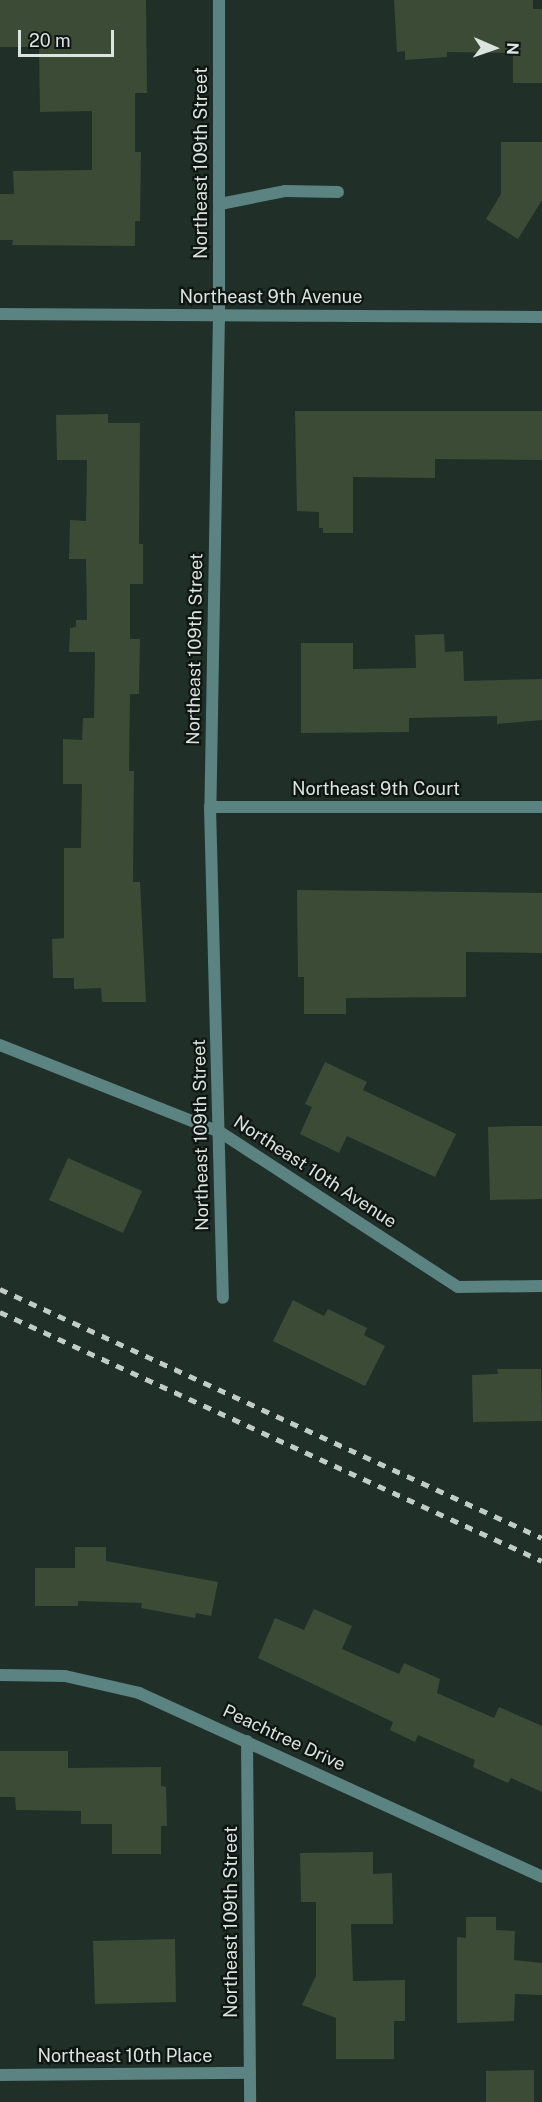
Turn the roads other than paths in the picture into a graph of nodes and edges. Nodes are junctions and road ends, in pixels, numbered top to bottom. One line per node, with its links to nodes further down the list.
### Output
1 (219, 0): 3 (street, Northeast 109th Street)
2 (338, 192): 3 (street)
3 (220, 204): 5 (street, Northeast 109th Street)
4 (0, 314): 5 (street, Northeast 9th Avenue)
5 (219, 314): 6 (street, Northeast 9th Avenue); 7 (street, Northeast 109th Street)
6 (542, 317)
7 (210, 807): 8 (street, Northeast 9th Court); 10 (street, Northeast 109th Street)
8 (542, 807)
9 (0, 1045): 10 (street, Northeast 10th Avenue)
10 (220, 1132): 11 (street, Northeast 10th Avenue); 12 (street, Northeast 109th Street)
11 (542, 1286)
12 (223, 1298)
13 (0, 1675): 14 (street, Peachtree Drive)
14 (247, 1741): 15 (street, Peachtree Drive); 16 (street, Northeast 109th Street)
15 (542, 1877)
16 (250, 2073): 17 (street, Northeast 10th Place); 18 (street, Northeast 109th Street)
17 (0, 2074)
18 (250, 2102)

